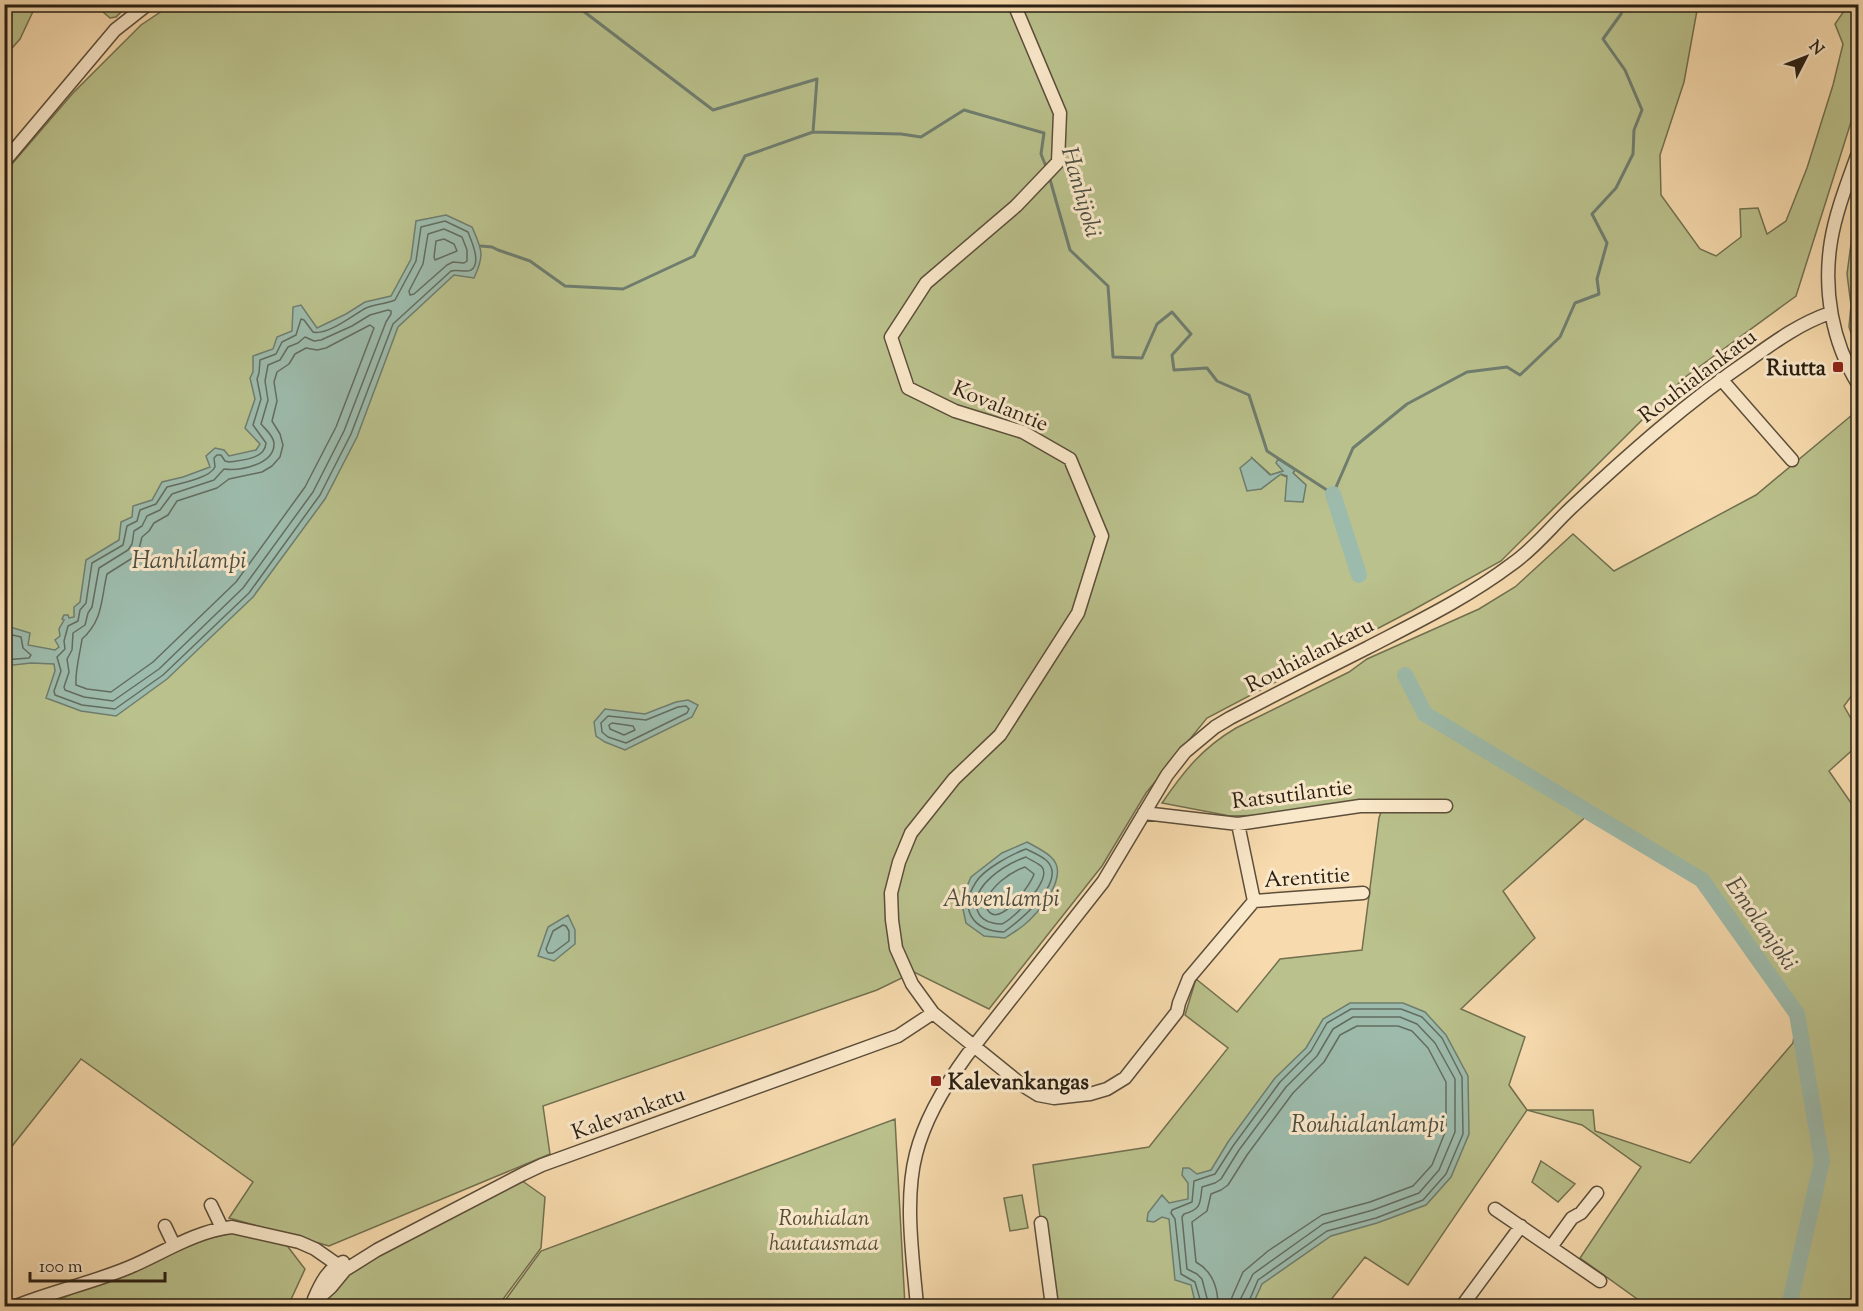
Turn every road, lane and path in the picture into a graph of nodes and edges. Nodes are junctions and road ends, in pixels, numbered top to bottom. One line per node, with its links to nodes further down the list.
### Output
1 (148, 4): 4 (street)
2 (1014, 4): 15 (street, Kovalantie)
3 (1858, 153): 5 (street)
4 (4, 162)
5 (1855, 173): 6 (street)
6 (1830, 313): 7 (street, Rouhialankatu); 8 (street)
7 (1721, 379): 9 (street); 11 (street, Rouhialankatu)
8 (1858, 384)
9 (1792, 460)
10 (1446, 806): 12 (street, Ratsutilantie)
11 (1144, 813): 12 (street, Ratsutilantie); 16 (street, Rouhialankatu)
12 (1238, 824): 14 (street)
13 (1363, 893): 14 (street, Arentitie)
14 (1254, 901): 16 (street, Kovalantie)
15 (933, 1013): 16 (street, Kovalantie); 26 (street, Kalevankatu)
16 (973, 1046): 30 (street, Rouhialankatu)
17 (1597, 1193): 25 (street)
18 (211, 1205): 23 (street)
19 (1495, 1209): 22 (street)
20 (1041, 1223): 31 (street)
21 (165, 1226): 24 (street)
22 (1521, 1226): 25 (street); 32 (street)
23 (222, 1228): 24 (street); 26 (street)
24 (174, 1245): 29 (street)
25 (1551, 1247): 27 (street)
26 (341, 1267): 28 (street)
27 (1600, 1281)
28 (311, 1305)
29 (16, 1306)
30 (917, 1306)
31 (1052, 1306)
32 (1462, 1306)

